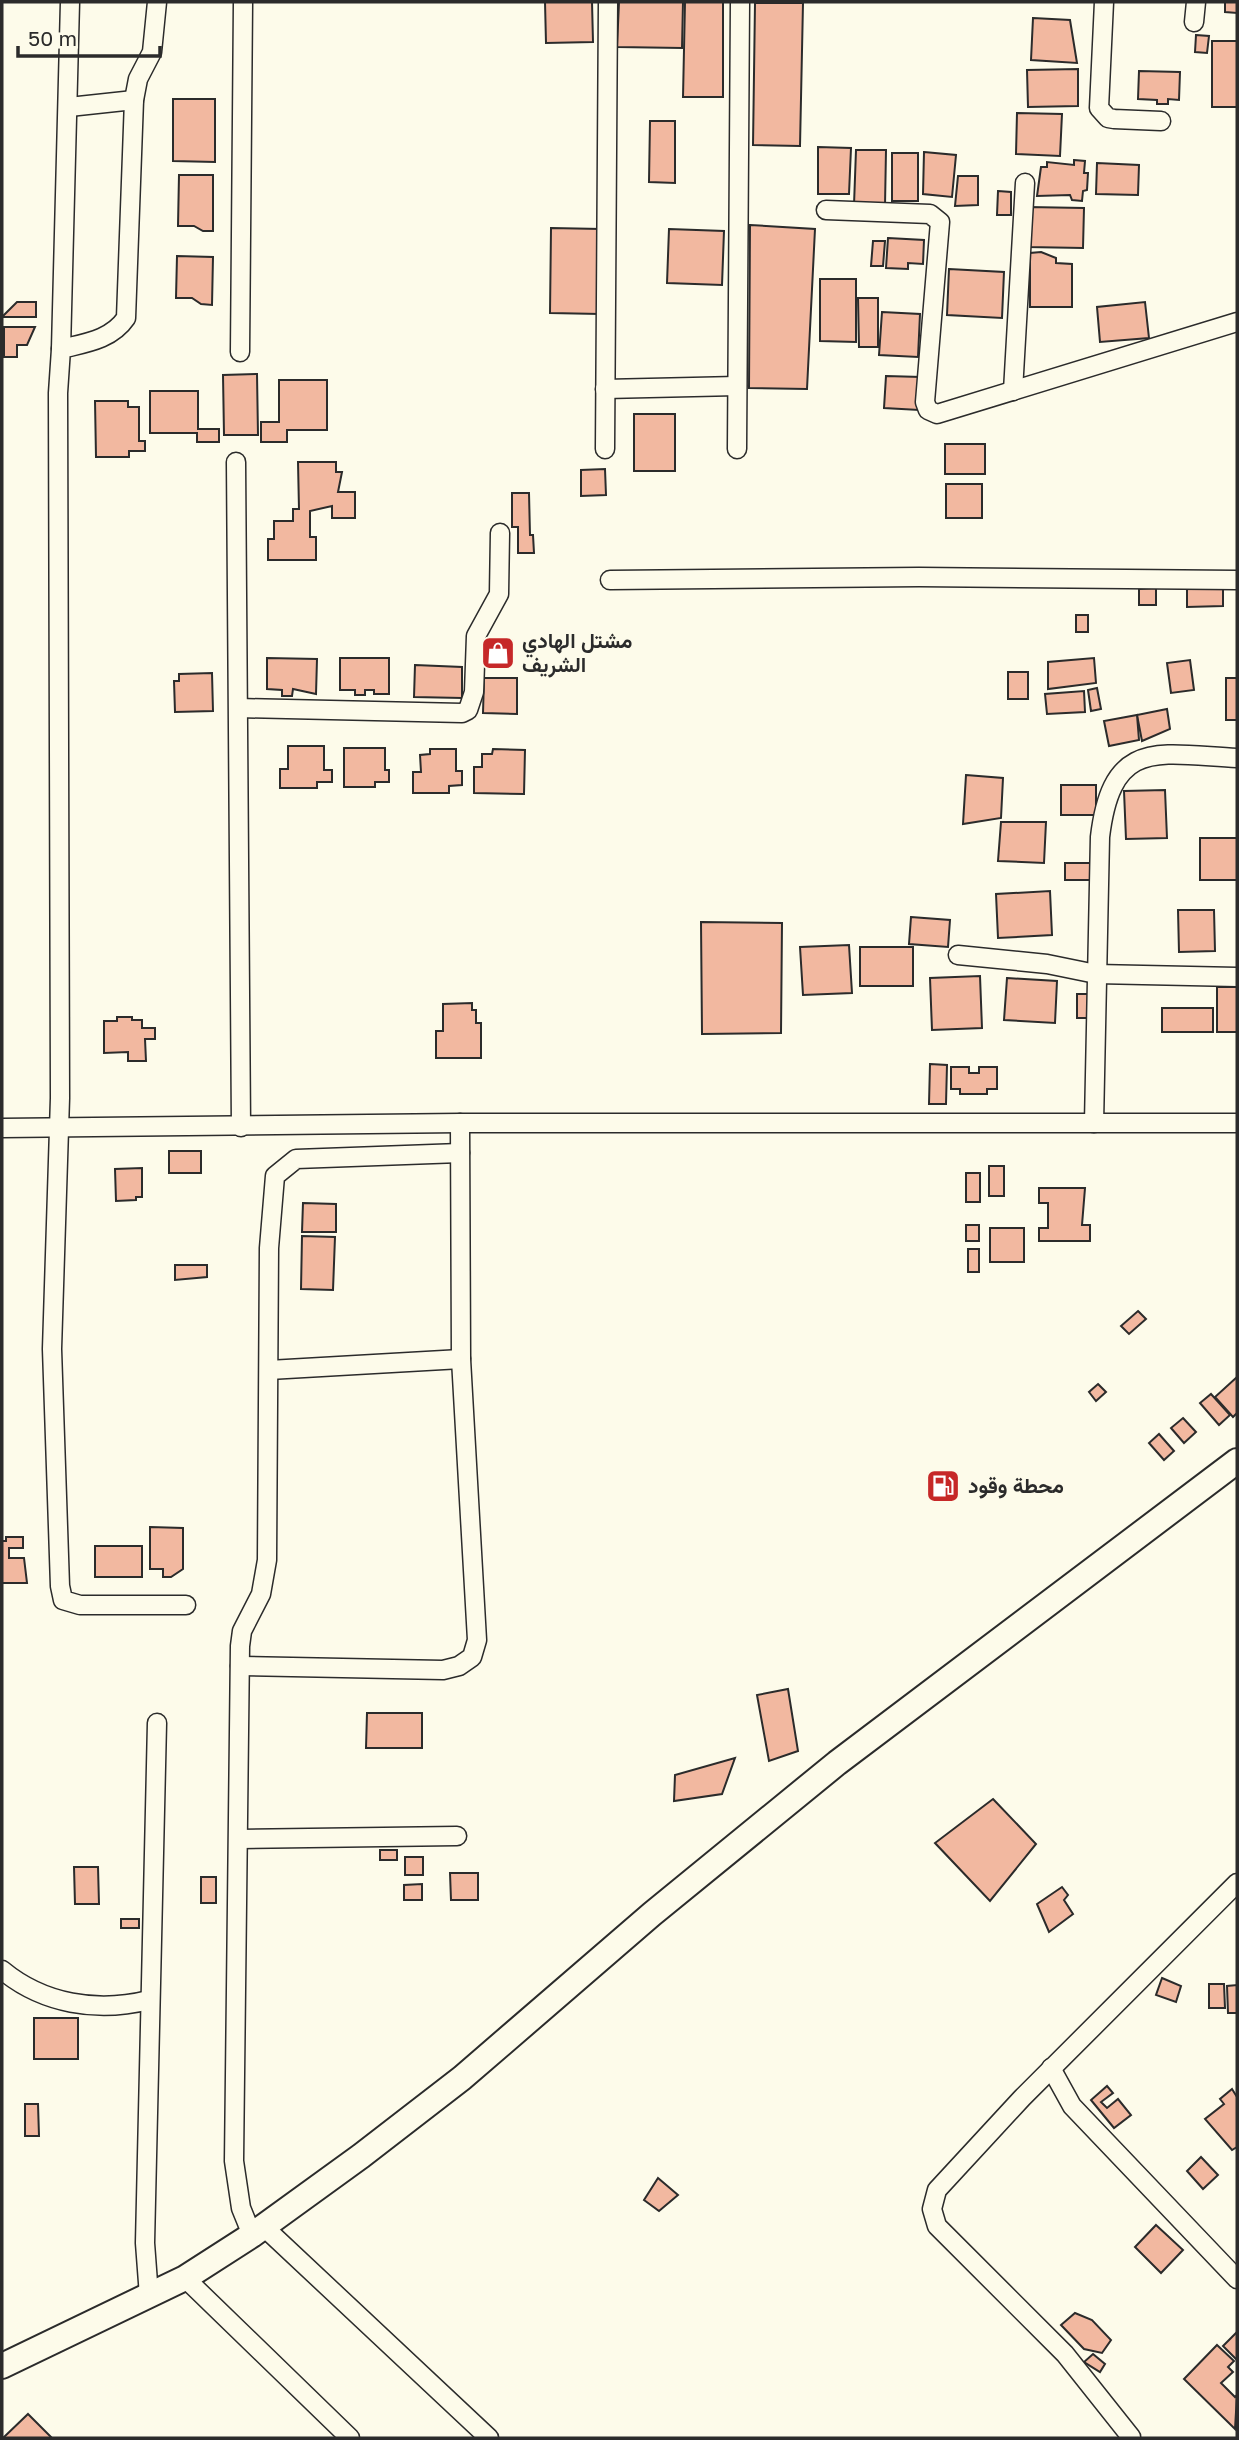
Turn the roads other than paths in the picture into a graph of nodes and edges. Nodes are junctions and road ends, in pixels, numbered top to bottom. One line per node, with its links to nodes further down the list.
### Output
1 (70, 2): 10 (street)
2 (158, 2): 9 (street)
3 (243, 2): 16 (street)
4 (608, 2): 18 (street)
5 (740, 2): 17 (street)
6 (1104, 2): 11 (street)
7 (1196, 2): 8 (street)
8 (1194, 22)
9 (134, 100): 10 (street); 15 (street)
10 (69, 107): 15 (street)
11 (1161, 121)
12 (1025, 183): 19 (street)
13 (826, 210): 19 (street)
14 (1237, 322): 19 (street)
15 (61, 349): 36 (street)
16 (240, 352)
17 (737, 386): 18 (street); 21 (street)
18 (606, 390): 20 (street)
19 (1013, 391)
20 (605, 449)
21 (737, 449)
22 (236, 463): 26 (street)
23 (500, 533): 26 (street)
24 (610, 580): 25 (street)
25 (1237, 580)
26 (239, 708): 34 (street)
27 (1237, 758): 29 (street)
28 (958, 955): 29 (street)
29 (1097, 974): 30 (street); 32 (street)
30 (1237, 977)
31 (460, 1123): 32 (street); 34 (street); 37 (street)
32 (1094, 1123): 33 (street)
33 (1237, 1123)
34 (241, 1127): 36 (street)
35 (2, 1128): 36 (street)
36 (59, 1128): 41 (street)
37 (460, 1153): 38 (street); 39 (street)
38 (461, 1359): 39 (street); 42 (street)
39 (269, 1370): 42 (street)
40 (1237, 1461): 50 (main road)
41 (186, 1605)
42 (240, 1666): 45 (street)
43 (157, 1723): 48 (street)
44 (457, 1836): 45 (street)
45 (239, 1839): 50 (street)
46 (1237, 1883): 49 (street)
47 (2, 1970): 48 (street)
48 (149, 2000): 53 (street)
49 (1051, 2068): 52 (street); 55 (street)
50 (258, 2231): 51 (main road); 57 (street)
51 (185, 2278): 53 (main road); 56 (street)
52 (1237, 2279)
53 (149, 2296): 54 (main road)
54 (2, 2366)
55 (1130, 2437)
56 (350, 2438)
57 (489, 2438)

